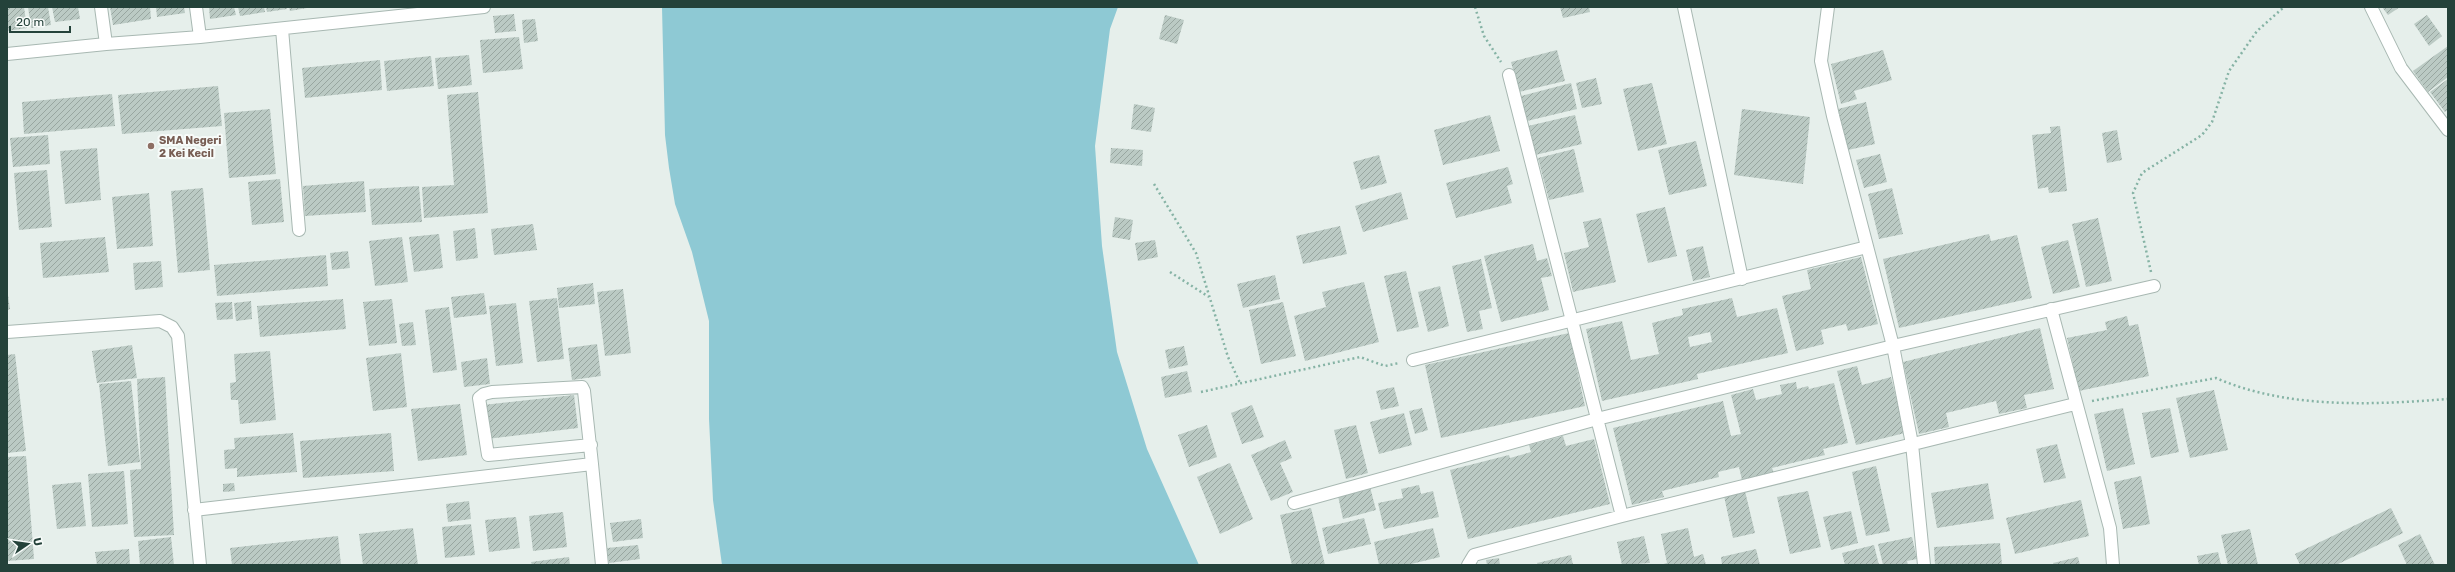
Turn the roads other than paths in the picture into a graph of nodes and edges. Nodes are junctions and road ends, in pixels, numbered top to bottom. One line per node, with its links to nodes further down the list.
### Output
1 (101, 7): 9 (street)
2 (196, 7): 8 (street)
3 (480, 7): 7 (street)
4 (1684, 7): 15 (street)
5 (1828, 7): 14 (street)
6 (2371, 7): 12 (street)
7 (282, 29): 8 (street); 13 (street)
8 (200, 37): 9 (street)
9 (106, 44): 10 (street)
10 (7, 54)
11 (1509, 75): 18 (street)
12 (2447, 125)
13 (299, 230)
14 (1867, 247): 15 (street); 20 (street)
15 (1742, 279): 18 (street)
16 (2154, 286): 17 (street)
17 (2051, 309): 20 (street); 22 (street)
18 (1572, 322): 21 (street); 23 (street)
19 (7, 332): 28 (street)
20 (1893, 346): 23 (street); 24 (street)
21 (1413, 360)
22 (2075, 404): 24 (street); 34 (street)
23 (1597, 419): 27 (street); 29 (street)
24 (1912, 444): 29 (street); 33 (street)
25 (591, 445): 25 (street); 26 (street)
26 (592, 464): 28 (street); 31 (street)
27 (1294, 503)
28 (194, 510): 30 (street)
29 (1622, 516): 32 (street)
30 (200, 565)
31 (602, 565)
32 (1468, 565)
33 (1924, 565)
34 (2112, 565)

